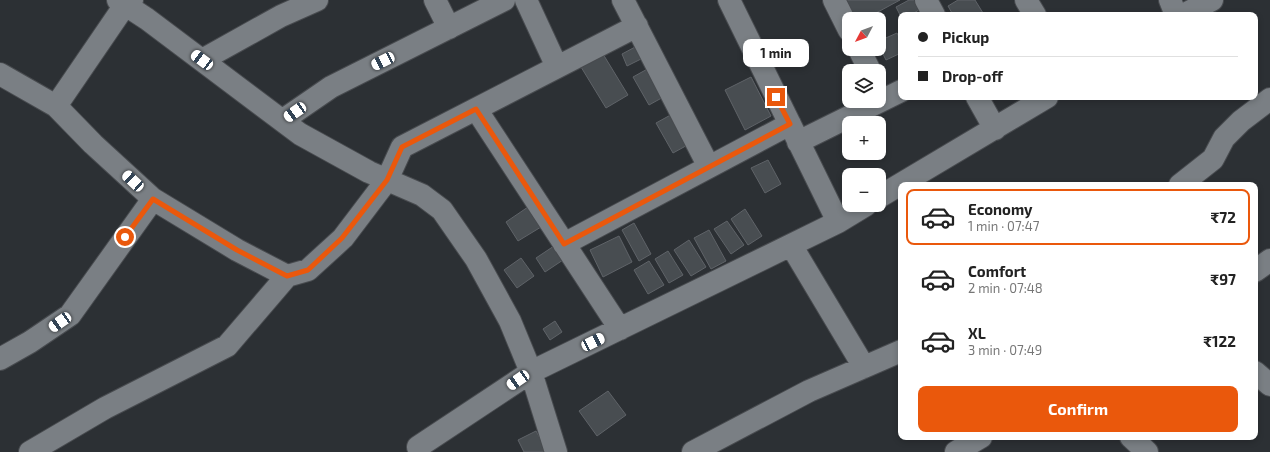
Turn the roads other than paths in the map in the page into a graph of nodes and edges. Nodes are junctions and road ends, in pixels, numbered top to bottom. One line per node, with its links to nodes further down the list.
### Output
1 (317, 0): 18 (street)
2 (434, 0): 17 (street)
3 (504, 0): 17 (street)
4 (526, 0): 19 (street)
5 (623, 0): 16 (street)
6 (729, 0): 29 (street)
7 (834, 0): 15 (street)
8 (926, 0): 12 (street)
9 (1170, 0): 13 (street)
10 (1212, 0): 14 (street)
11 (125, 2): 18 (street); 25 (street)
12 (932, 12)
13 (1175, 12)
14 (1189, 12)
15 (842, 16)
16 (637, 26): 19 (street); 30 (street)
17 (449, 28): 27 (street)
18 (202, 60): 27 (street)
19 (557, 67): 26 (street)
20 (0, 74): 25 (street)
21 (888, 93): 29 (street)
22 (1270, 98): 33 (street)
23 (979, 100): 28 (street)
24 (1042, 100): 28 (street)
25 (56, 106): 36 (street)
26 (476, 109): 31 (street); 39 (street)
27 (282, 120): 31 (street)
28 (995, 129): 32 (street)
29 (794, 133): 30 (street); 38 (street)
30 (709, 167): 39 (street)
31 (387, 180): 43 (street); 48 (street)
32 (905, 182)
33 (1184, 182)
34 (898, 186): 35 (street)
35 (886, 193)
36 (153, 199): 43 (street); 46 (street)
37 (854, 212): 38 (street)
38 (838, 222): 40 (street)
39 (564, 244): 44 (street)
40 (791, 245): 44 (street); 47 (street)
41 (1270, 260): 42 (street)
42 (1258, 269)
43 (287, 276): 53 (street)
44 (620, 329): 48 (street)
45 (898, 352): 47 (street)
46 (0, 359)
47 (864, 367): 55 (street)
48 (531, 372): 52 (street); 54 (street)
49 (1258, 375): 50 (street)
50 (1270, 385)
51 (1133, 440): 56 (street)
52 (418, 447)
53 (33, 451)
54 (556, 452)
55 (693, 452)
56 (1147, 452)

